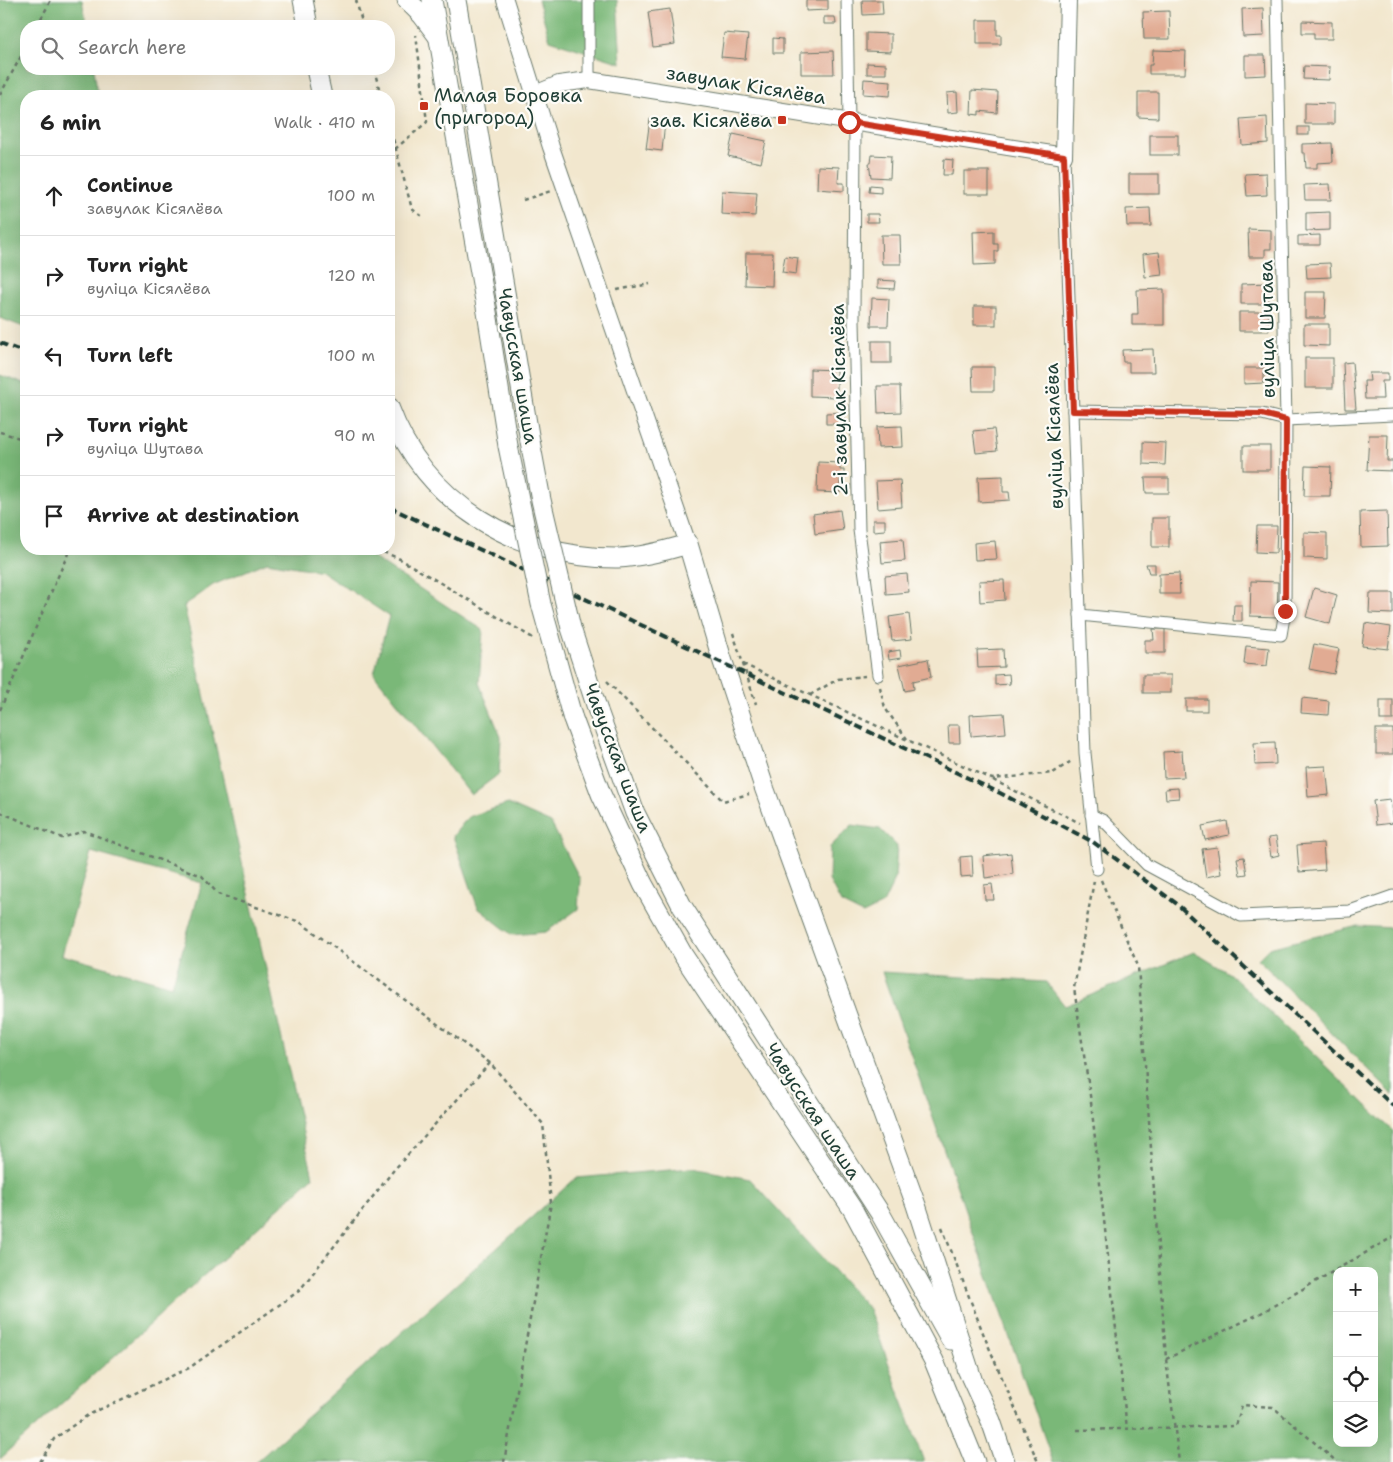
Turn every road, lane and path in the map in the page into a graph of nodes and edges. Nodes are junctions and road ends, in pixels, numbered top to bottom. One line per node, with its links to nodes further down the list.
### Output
1 (51, 0): 12 (path)
2 (303, 0): 13 (main road)
3 (356, 0): 14 (path)
4 (407, 0): 16 (main road)
5 (432, 0): 16 (main road, Чавусская шаша)
6 (456, 0): 55 (main road, Чавусская шаша, bridge)
7 (505, 0): 23 (street)
8 (589, 0): 20 (street)
9 (847, 0): 25 (street, 2-і завулак Кісялёва)
10 (1068, 0): 27 (street, вуліца Кісялёва)
11 (1277, 0): 33 (street, вуліца Шутава)
12 (40, 20)
13 (307, 20)
14 (361, 20)
15 (415, 34): 26 (path)
16 (440, 40): 61 (main road, Чавусская шаша, bridge)
17 (20, 58): 24 (path)
18 (317, 75): 21 (main road)
19 (376, 75): 22 (path)
20 (589, 80): 23 (street, завулак Кісялёва); 25 (street, завулак Кісялёва)
21 (321, 90)
22 (379, 90)
23 (535, 94): 37 (street)
24 (0, 95)
25 (852, 123): 27 (street, завулак Кісялёва); 41 (street, 2-і завулак Кісялёва)
26 (395, 149): 28 (path)
27 (1064, 156): 31 (street, вуліца Кісялёва)
28 (423, 217)
29 (650, 284): 30 (path)
30 (617, 290)
31 (1073, 411): 33 (street); 39 (street, вуліца Кісялёва)
32 (1393, 415): 33 (street)
33 (1286, 420): 39 (street, вуліца Шутава)
34 (395, 425): 37 (main road)
35 (0, 432): 36 (path)
36 (20, 438)
37 (688, 544): 40 (main road)
38 (67, 555): 43 (path)
39 (1080, 615): 45 (street, вуліца Кісялёва)
40 (721, 656): 42 (path); 55 (main road)
41 (878, 675): 42 (path); 44 (path)
42 (809, 696): 44 (path)
43 (0, 710)
44 (908, 740): 46 (path)
45 (1085, 753): 46 (path); 48 (street, вуліца Кісялёва)
46 (992, 779): 49 (path)
47 (0, 812): 52 (path)
48 (1091, 816): 49 (street, вуліца Кісялёва); 51 (street)
49 (1092, 829): 50 (street, вуліца Кісялёва)
50 (1096, 870): 54 (path); 56 (path)
51 (1393, 896)
52 (490, 1063): 59 (path); 60 (path)
53 (1393, 1237): 54 (path)
54 (1166, 1359): 57 (path)
55 (972, 1378): 62 (main road, Чавусская шаша)
56 (1127, 1429): 57 (path); 58 (path)
57 (1175, 1429): 63 (path); 64 (path)
58 (1077, 1430)
59 (40, 1462)
60 (504, 1462)
61 (975, 1462)
62 (1005, 1462)
63 (1179, 1462)
64 (1337, 1462)

